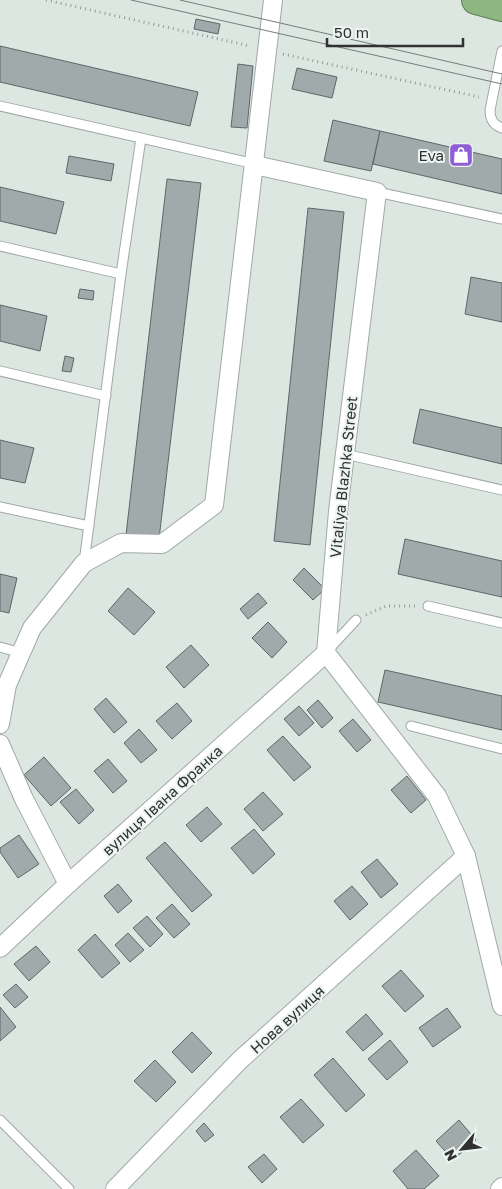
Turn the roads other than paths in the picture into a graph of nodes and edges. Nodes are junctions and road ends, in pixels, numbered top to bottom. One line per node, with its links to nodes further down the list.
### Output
1 (273, 0): 8 (street)
2 (476, 0): 3 (highway)
3 (502, 7)
4 (502, 51): 6 (lane)
5 (0, 106): 7 (lane)
6 (502, 128)
7 (141, 138): 8 (lane); 12 (lane)
8 (255, 164): 9 (street); 19 (street)
9 (377, 192): 10 (lane); 15 (street, Vitaliya Blazhka Street)
10 (502, 220)
11 (0, 246): 12 (lane)
12 (121, 274): 14 (lane)
13 (0, 371): 14 (lane)
14 (106, 396): 18 (lane)
15 (345, 454): 16 (lane); 25 (street, Vitaliya Blazhka Street)
16 (502, 490)
17 (0, 507): 18 (lane)
18 (89, 526): 19 (lane)
19 (84, 563): 24 (street)
20 (428, 606): 22 (lane)
21 (356, 620): 25 (lane)
22 (502, 623)
23 (0, 647): 24 (lane)
24 (21, 652): 26 (street)
25 (326, 653): 30 (street); 31 (street, вулиця Івана Франка)
26 (0, 724)
27 (411, 726): 29 (lane)
28 (0, 744): 31 (street)
29 (502, 749)
30 (466, 856): 33 (street); 36 (street, Нова вулиця)
31 (68, 884): 32 (street, вулиця Івана Франка)
32 (0, 948)
33 (502, 1006)
34 (0, 1120): 35 (lane)
35 (69, 1189)
36 (115, 1189)

